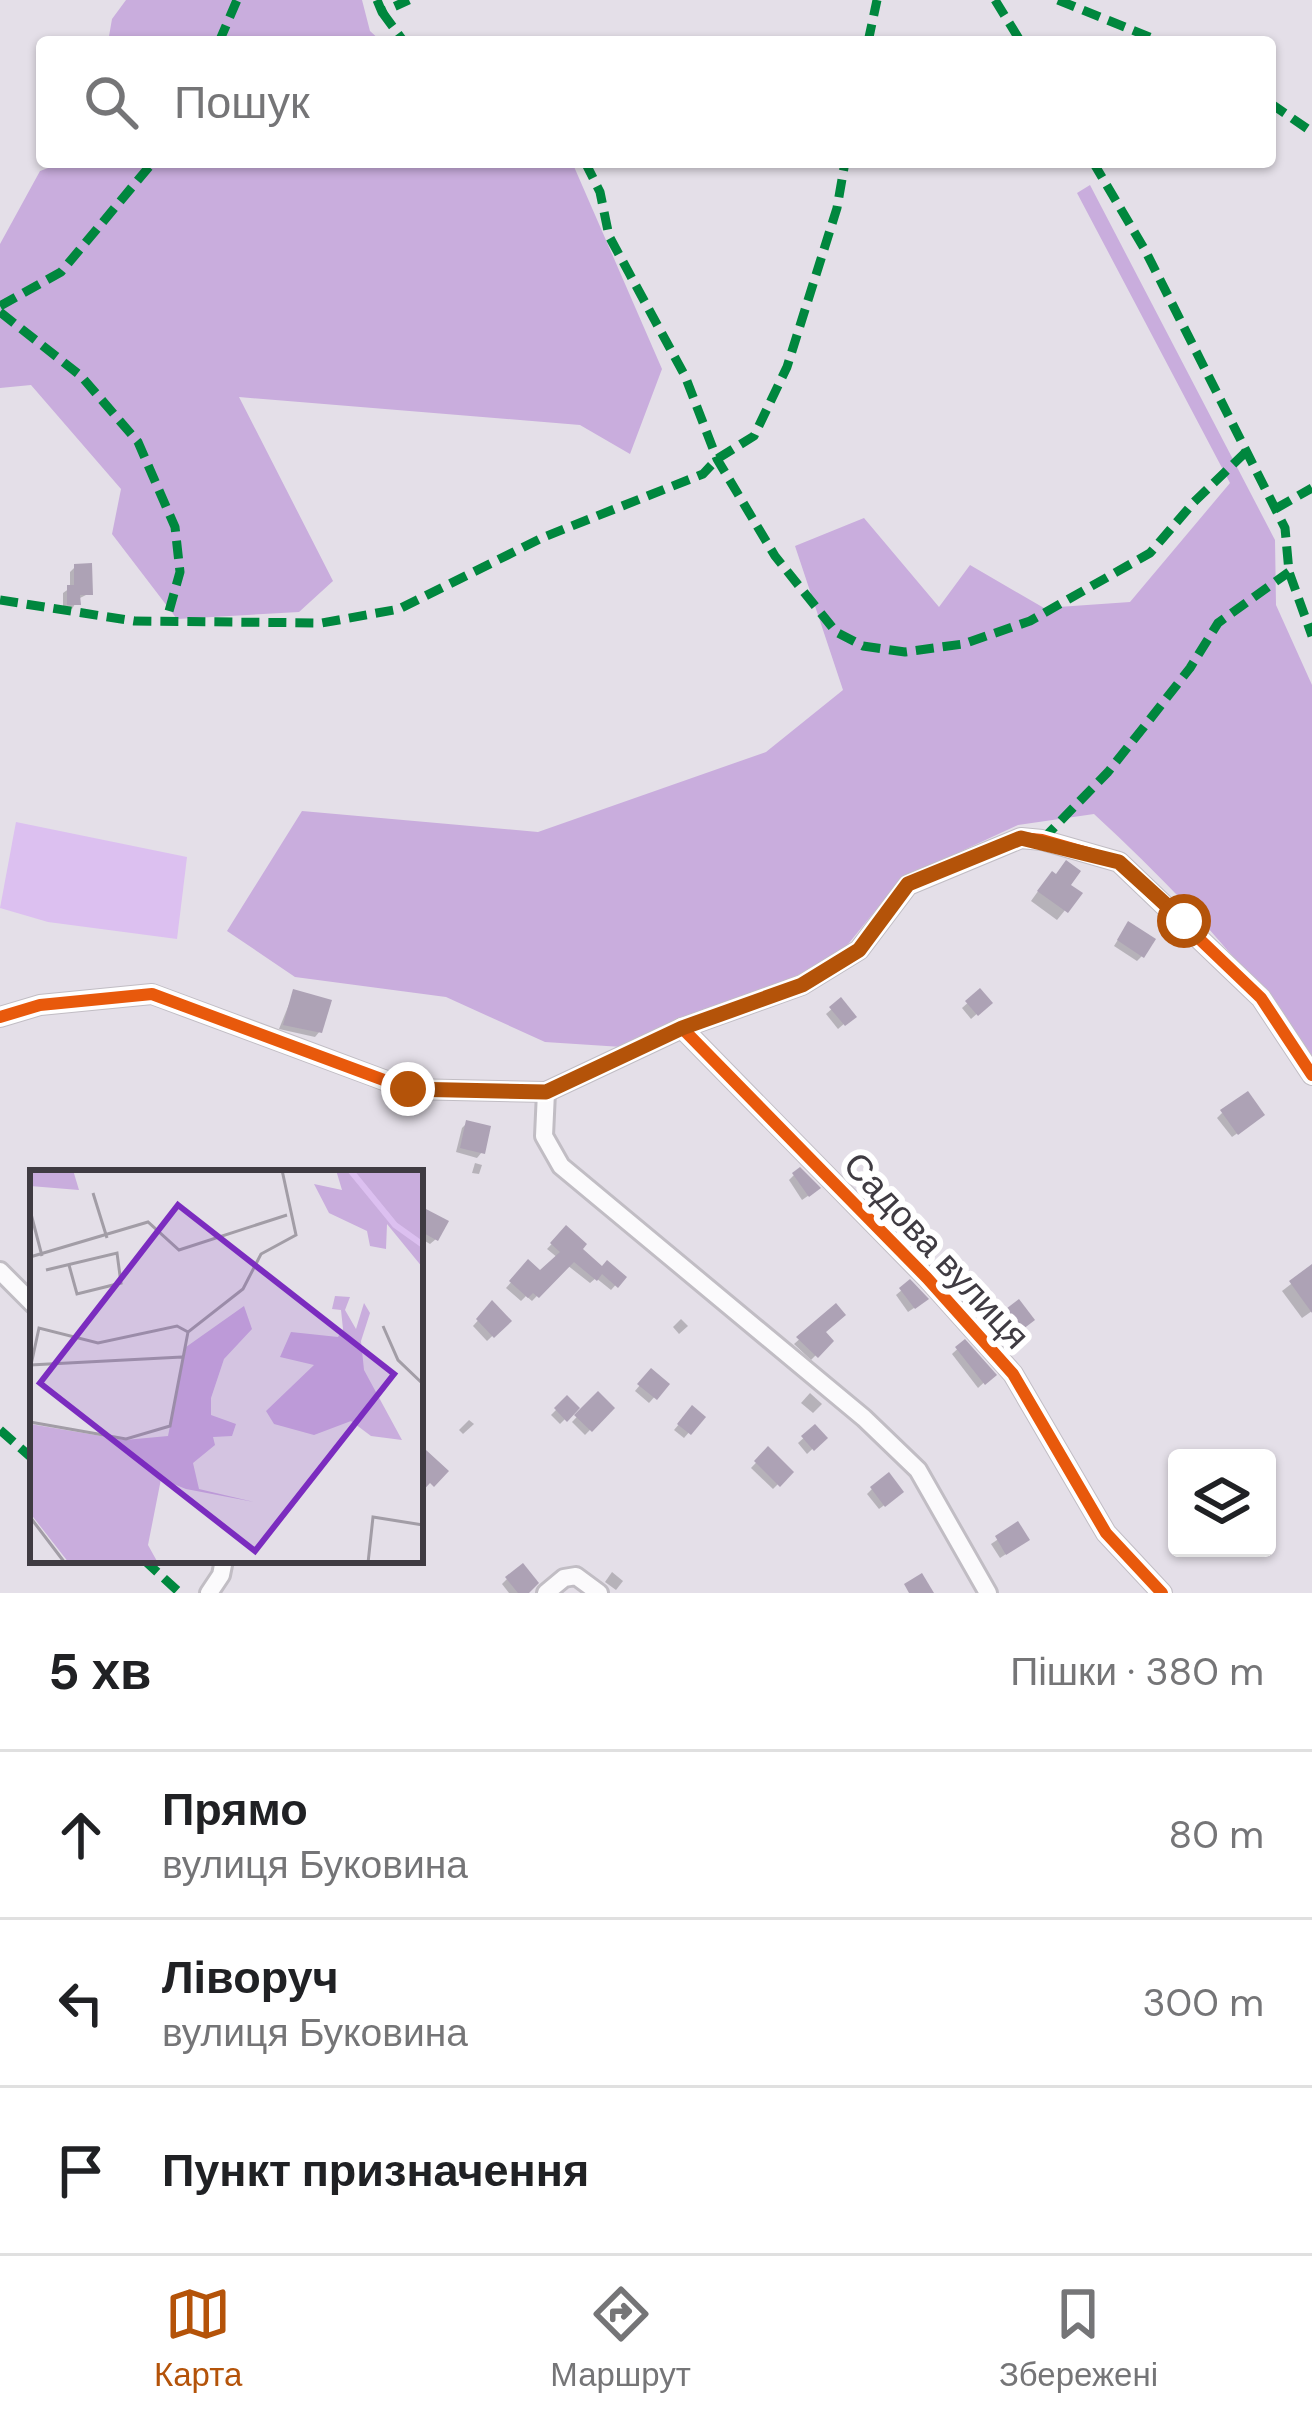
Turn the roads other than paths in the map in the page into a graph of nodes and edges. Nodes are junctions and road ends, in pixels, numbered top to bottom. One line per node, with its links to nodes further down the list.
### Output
1 (0, 1017): 4 (street)
2 (682, 1028): 3 (street); 4 (street); 12 (street, Садова вулиця)
3 (1312, 1075)
4 (546, 1092): 11 (street)
5 (0, 1271): 6 (street)
6 (30, 1301)
7 (223, 1563): 8 (street)
8 (209, 1593)
9 (546, 1593): 10 (street)
10 (599, 1593)
11 (988, 1593)
12 (1162, 1593)

